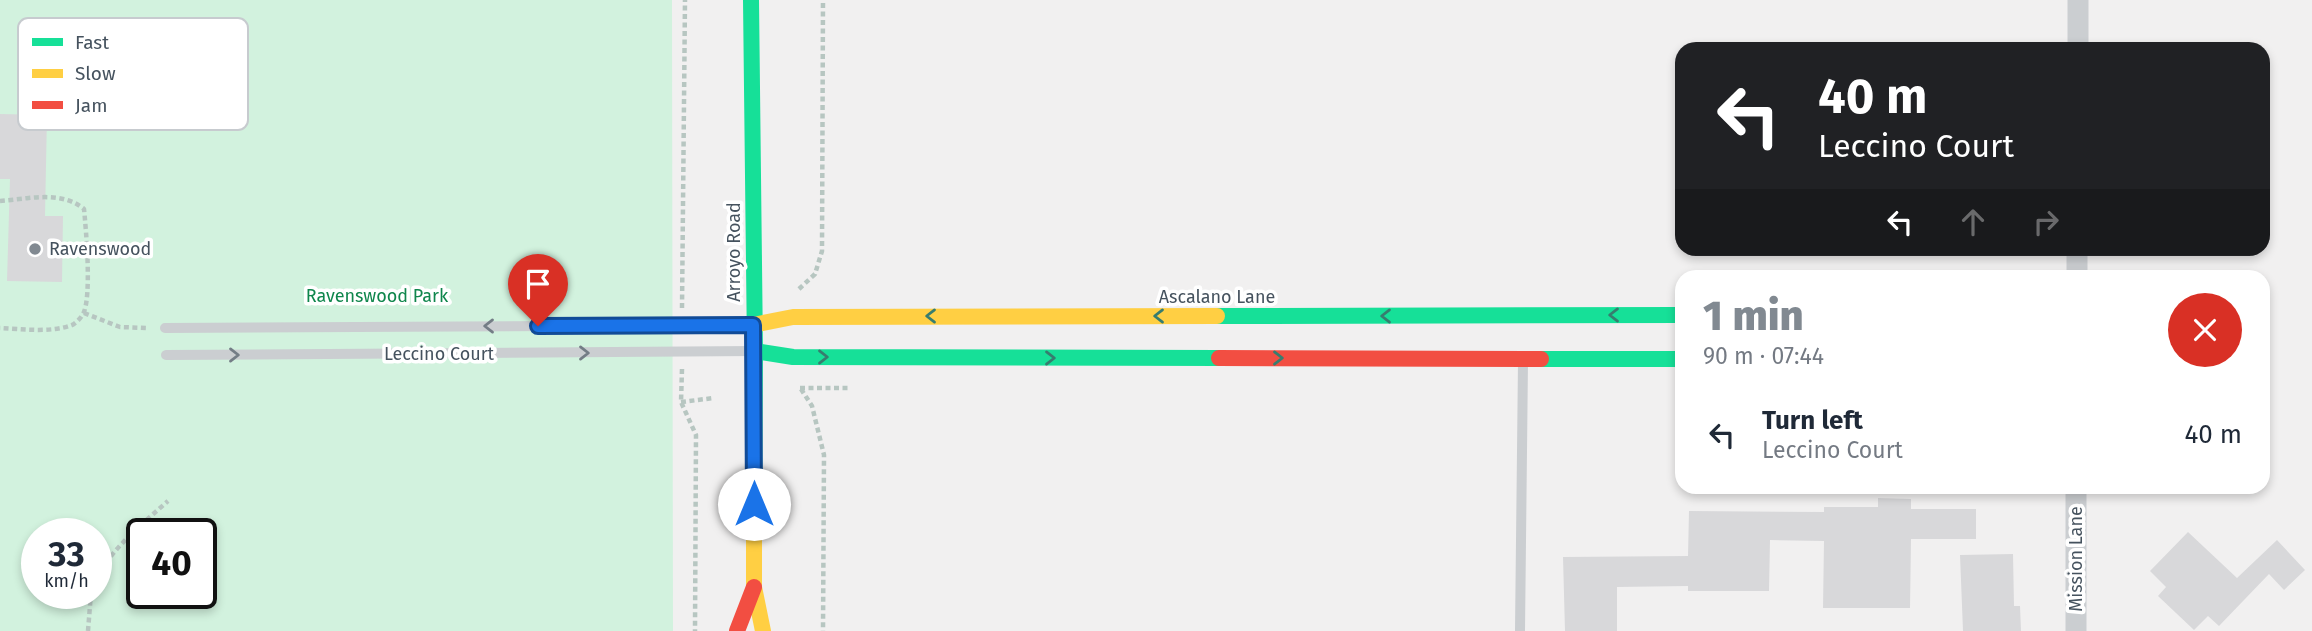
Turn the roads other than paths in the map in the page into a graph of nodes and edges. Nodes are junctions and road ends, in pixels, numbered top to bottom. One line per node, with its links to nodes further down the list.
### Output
1 (751, 0): 5 (street, Arroyo Road)
2 (2078, 0): 3 (street)
3 (2078, 42)
4 (1675, 315): 5 (street, Ascalano Lane, one-way to 5)
5 (753, 325): 6 (lane, Leccino Court, one-way to 6); 7 (street, Arroyo Road)
6 (165, 328)
7 (755, 351): 8 (lane, Leccino Court, one-way to 7); 9 (street, one-way to 9); 12 (street, Arroyo Road)
8 (166, 355)
9 (1523, 359): 10 (street); 16 (lane)
10 (1675, 359)
11 (2076, 494): 13 (street, Mission Lane)
12 (754, 587): 14 (street, Arroyo Road); 15 (street, Arroyo Road)
13 (2079, 628)
14 (737, 631)
15 (763, 631)
16 (1520, 631)

